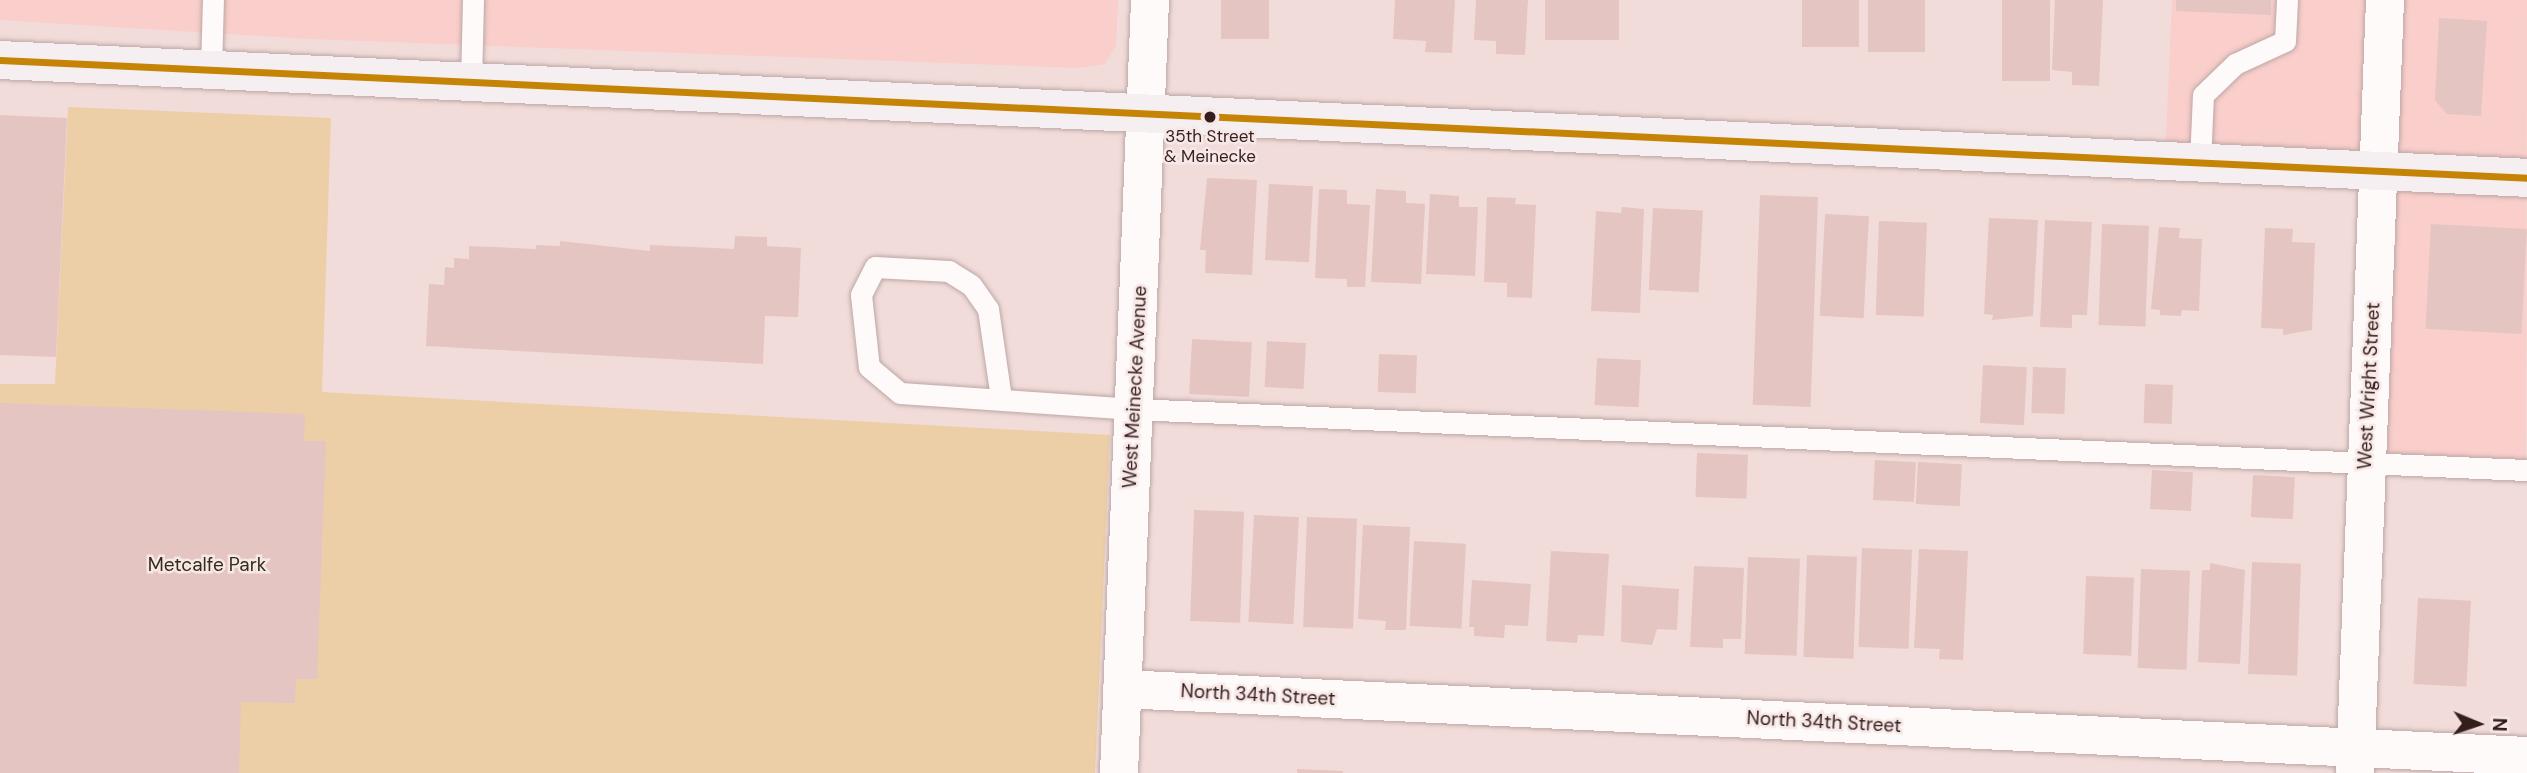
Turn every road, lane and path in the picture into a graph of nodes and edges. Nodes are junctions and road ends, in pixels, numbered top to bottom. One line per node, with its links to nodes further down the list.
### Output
1 (213, 0): 7 (lane)
2 (473, 0): 8 (lane)
3 (1150, 0): 9 (street, West Meinecke Avenue)
4 (2287, 0): 10 (lane)
5 (2385, 0): 11 (street, West Wright Street)
6 (0, 60): 7 (main road)
7 (211, 70): 8 (main road)
8 (471, 82): 9 (main road)
9 (1147, 110): 10 (main road); 14 (street, West Meinecke Avenue)
10 (2200, 163): 11 (main road)
11 (2380, 171): 12 (main road); 15 (street, West Wright Street)
12 (2527, 178)
13 (1000, 398): 13 (lane); 14 (lane)
14 (1134, 409): 15 (lane); 17 (street, West Meinecke Avenue)
15 (2365, 463): 16 (lane); 19 (street, West Wright Street)
16 (2527, 470)
17 (1122, 689): 19 (street, North 34th Street); 20 (street, West Meinecke Avenue)
18 (2527, 756): 19 (street, North 34th Street)
19 (2355, 760)
20 (1119, 773)

